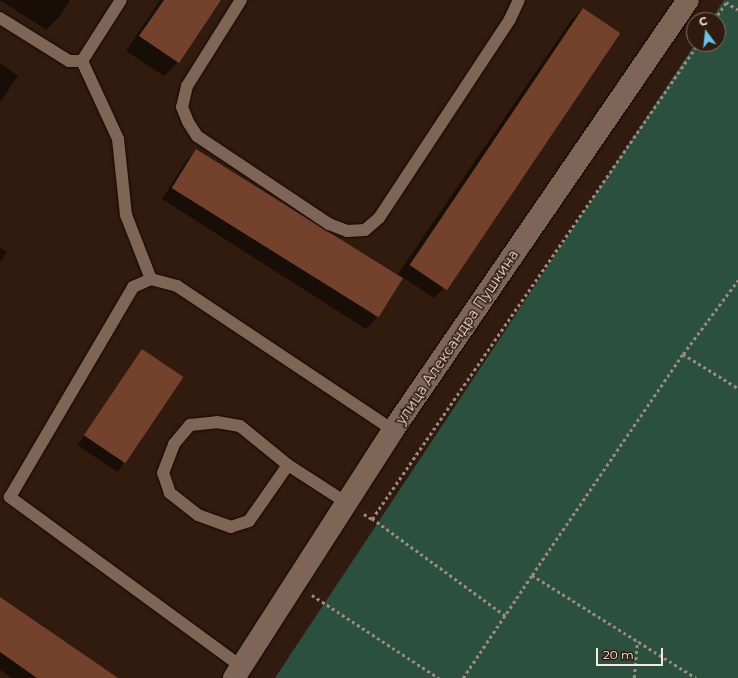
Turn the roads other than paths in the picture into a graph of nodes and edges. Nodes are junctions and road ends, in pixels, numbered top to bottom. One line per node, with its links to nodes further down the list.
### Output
1 (121, 0): 6 (lane)
2 (242, 0): 3 (lane)
3 (519, 0)
4 (688, 0): 8 (street, улица Александра Пушкина)
5 (0, 18): 6 (lane)
6 (82, 61): 7 (lane)
7 (151, 279): 8 (lane); 10 (lane)
8 (393, 430): 11 (street, улица Александра Пушкина)
9 (288, 464): 9 (lane); 11 (lane)
10 (5, 496): 12 (lane)
11 (347, 503): 12 (street, улица Александра Пушкина)
12 (238, 673)

